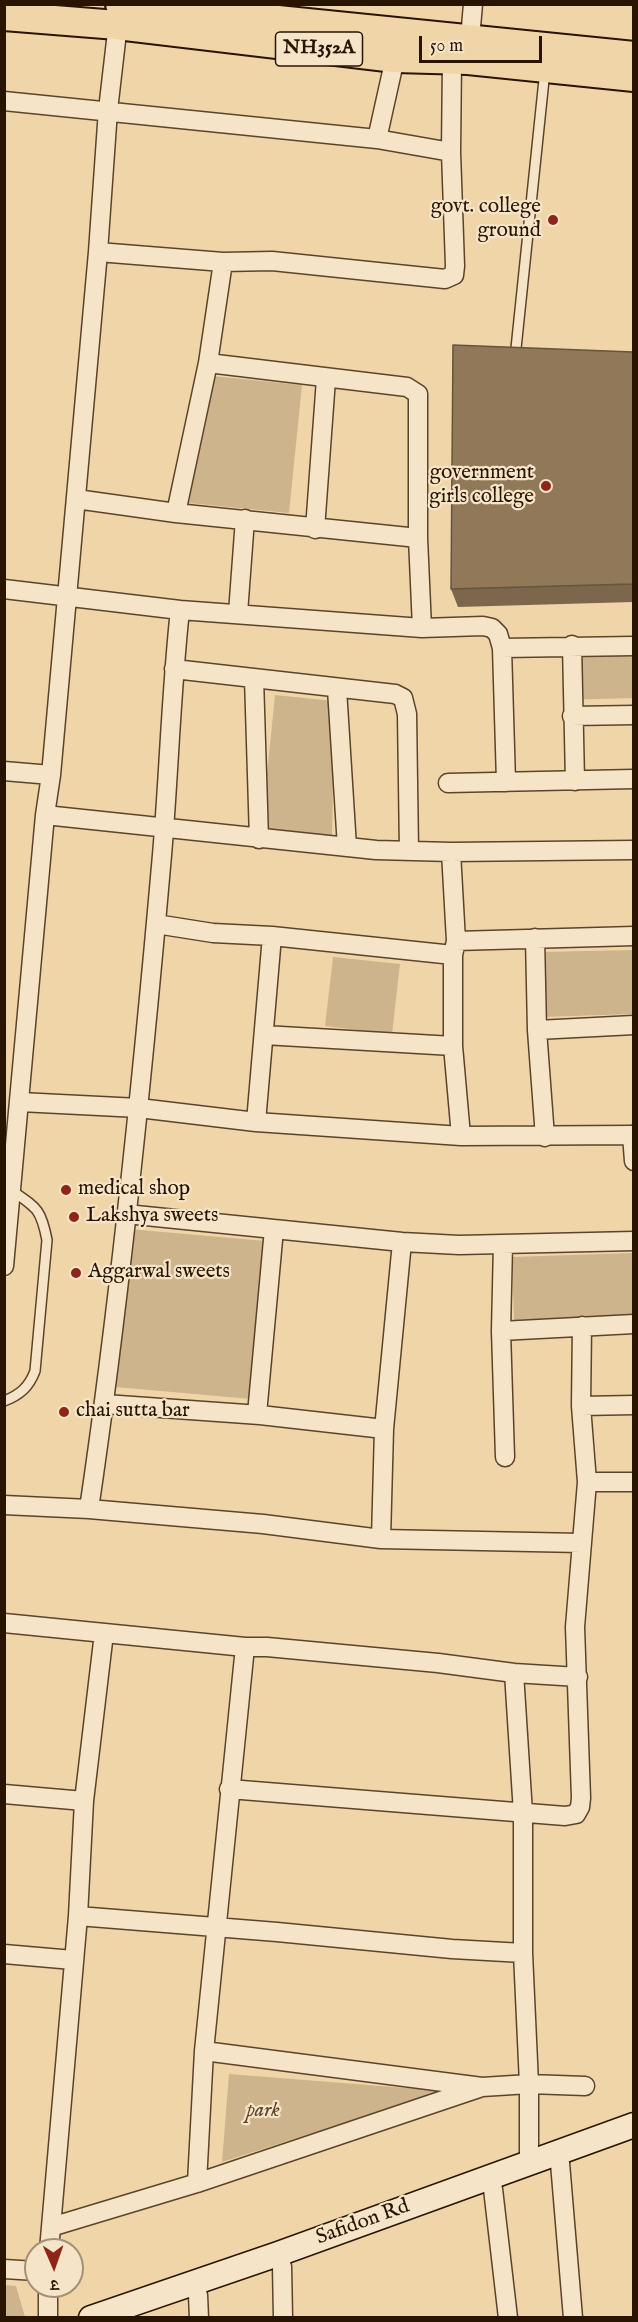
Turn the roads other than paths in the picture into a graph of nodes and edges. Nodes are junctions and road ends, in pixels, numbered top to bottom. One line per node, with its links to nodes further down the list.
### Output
1 (473, 4): 4 (street)
2 (120, 11): 3 (highway, NH352A); 4 (highway, NH352A); 6 (highway, NH352A); 10 (street)
3 (4, 16)
4 (463, 54): 5 (highway, NH352A); 6 (highway, NH352A); 7 (highway, NH352A); 12 (street)
5 (633, 56)
6 (395, 57): 11 (street)
7 (545, 68): 8 (highway, NH352A); 16 (lane)
8 (633, 77)
9 (4, 101): 10 (street)
10 (108, 110): 11 (street); 13 (street)
11 (377, 139): 12 (street)
12 (451, 152): 14 (street)
13 (98, 252): 14 (street); 18 (street)
14 (223, 262): 15 (street)
15 (208, 363): 17 (street); 19 (street)
16 (513, 369)
17 (326, 379): 21 (street); 22 (street)
18 (76, 499): 19 (street); 24 (street)
19 (176, 513): 20 (street)
20 (245, 519): 21 (street); 26 (street)
21 (315, 529): 22 (street)
22 (418, 538): 27 (street)
23 (4, 589): 24 (street)
24 (66, 597): 25 (street); 37 (street)
25 (180, 610): 26 (street); 31 (street)
26 (238, 614): 27 (street)
27 (422, 628): 30 (street)
28 (572, 645): 29 (street); 30 (street); 35 (street)
29 (633, 646)
30 (502, 648): 40 (street)
31 (174, 669): 32 (street); 43 (street)
32 (254, 678): 33 (street); 44 (street)
33 (337, 688): 45 (street); 47 (street)
34 (633, 715): 35 (street)
35 (572, 716): 39 (street)
36 (4, 771): 37 (street)
37 (51, 775): 42 (street)
38 (633, 779): 39 (street)
39 (575, 781): 40 (street)
40 (506, 782): 41 (street)
41 (448, 783)
42 (45, 815): 43 (street); 58 (street)
43 (165, 827): 44 (street); 49 (street)
44 (259, 839): 45 (street)
45 (347, 847): 47 (street)
46 (633, 850): 48 (street)
47 (409, 851): 48 (street)
48 (452, 852): 53 (street)
49 (156, 924): 50 (street); 59 (street)
50 (272, 936): 53 (street); 56 (street)
51 (633, 936): 52 (street)
52 (535, 938): 53 (street); 55 (street)
53 (454, 948): 57 (street)
54 (633, 1026): 55 (street)
55 (537, 1030): 63 (street)
56 (264, 1035): 57 (street); 60 (street)
57 (453, 1046): 62 (street)
58 (20, 1102): 59 (street); 65 (street)
59 (139, 1108): 60 (street); 66 (street)
60 (256, 1122): 62 (street)
61 (632, 1135): 63 (street); 64 (street)
62 (461, 1136): 63 (street)
63 (545, 1137)
64 (633, 1161)
65 (11, 1190): 71 (street); 75 (lane)
66 (126, 1214): 67 (street); 76 (street)
67 (274, 1229): 69 (street); 79 (street)
68 (633, 1241): 70 (street)
69 (402, 1242): 70 (street); 80 (street)
70 (503, 1244): 74 (street)
71 (4, 1266)
72 (633, 1324): 73 (street)
73 (582, 1326): 74 (street); 78 (street)
74 (501, 1331): 81 (street)
75 (4, 1401)
76 (105, 1404): 79 (street); 85 (street)
77 (633, 1405): 78 (street)
78 (582, 1406): 82 (street)
79 (257, 1414): 80 (street)
80 (384, 1429): 86 (street)
81 (505, 1457)
82 (587, 1482): 83 (street); 87 (street)
83 (633, 1482)
84 (4, 1504): 85 (street)
85 (89, 1509): 86 (street)
86 (381, 1539): 87 (street)
87 (581, 1543): 92 (street)
88 (4, 1623): 89 (street)
89 (104, 1633): 90 (street); 95 (street)
90 (245, 1647): 91 (street); 93 (street)
91 (514, 1672): 92 (street); 96 (street)
92 (578, 1677): 96 (street)
93 (229, 1789): 96 (street); 98 (street)
94 (4, 1794): 95 (street)
95 (84, 1801): 97 (street)
96 (523, 1813): 99 (street)
97 (78, 1916): 98 (street); 101 (street)
98 (216, 1927): 99 (street); 102 (street)
99 (523, 1953): 103 (street)
100 (4, 1954): 101 (street)
101 (74, 1960): 112 (street)
102 (204, 2051): 105 (street); 110 (street)
103 (529, 2084): 104 (street); 105 (street); 108 (street)
104 (585, 2086)
105 (482, 2087): 110 (street)
106 (633, 2125): 108 (main road, Safidon Rd)
107 (633, 2138): 109 (main road, Safidon Rd)
108 (529, 2162): 120 (main road, Safidon Rd)
109 (560, 2163): 111 (main road, Safidon Rd); 124 (street)
110 (197, 2183): 112 (street)
111 (493, 2188): 114 (main road, Safidon Rd); 123 (street)
112 (51, 2228): 113 (street)
113 (50, 2238)
114 (282, 2266): 118 (main road, Safidon Rd); 122 (street)
115 (4, 2269): 116 (street)
116 (24, 2270)
117 (48, 2298): 119 (street)
118 (198, 2306): 121 (main road, Safidon Rd)
119 (48, 2318)
120 (91, 2318)
121 (131, 2318)
122 (284, 2318)
123 (508, 2318)
124 (573, 2318)

